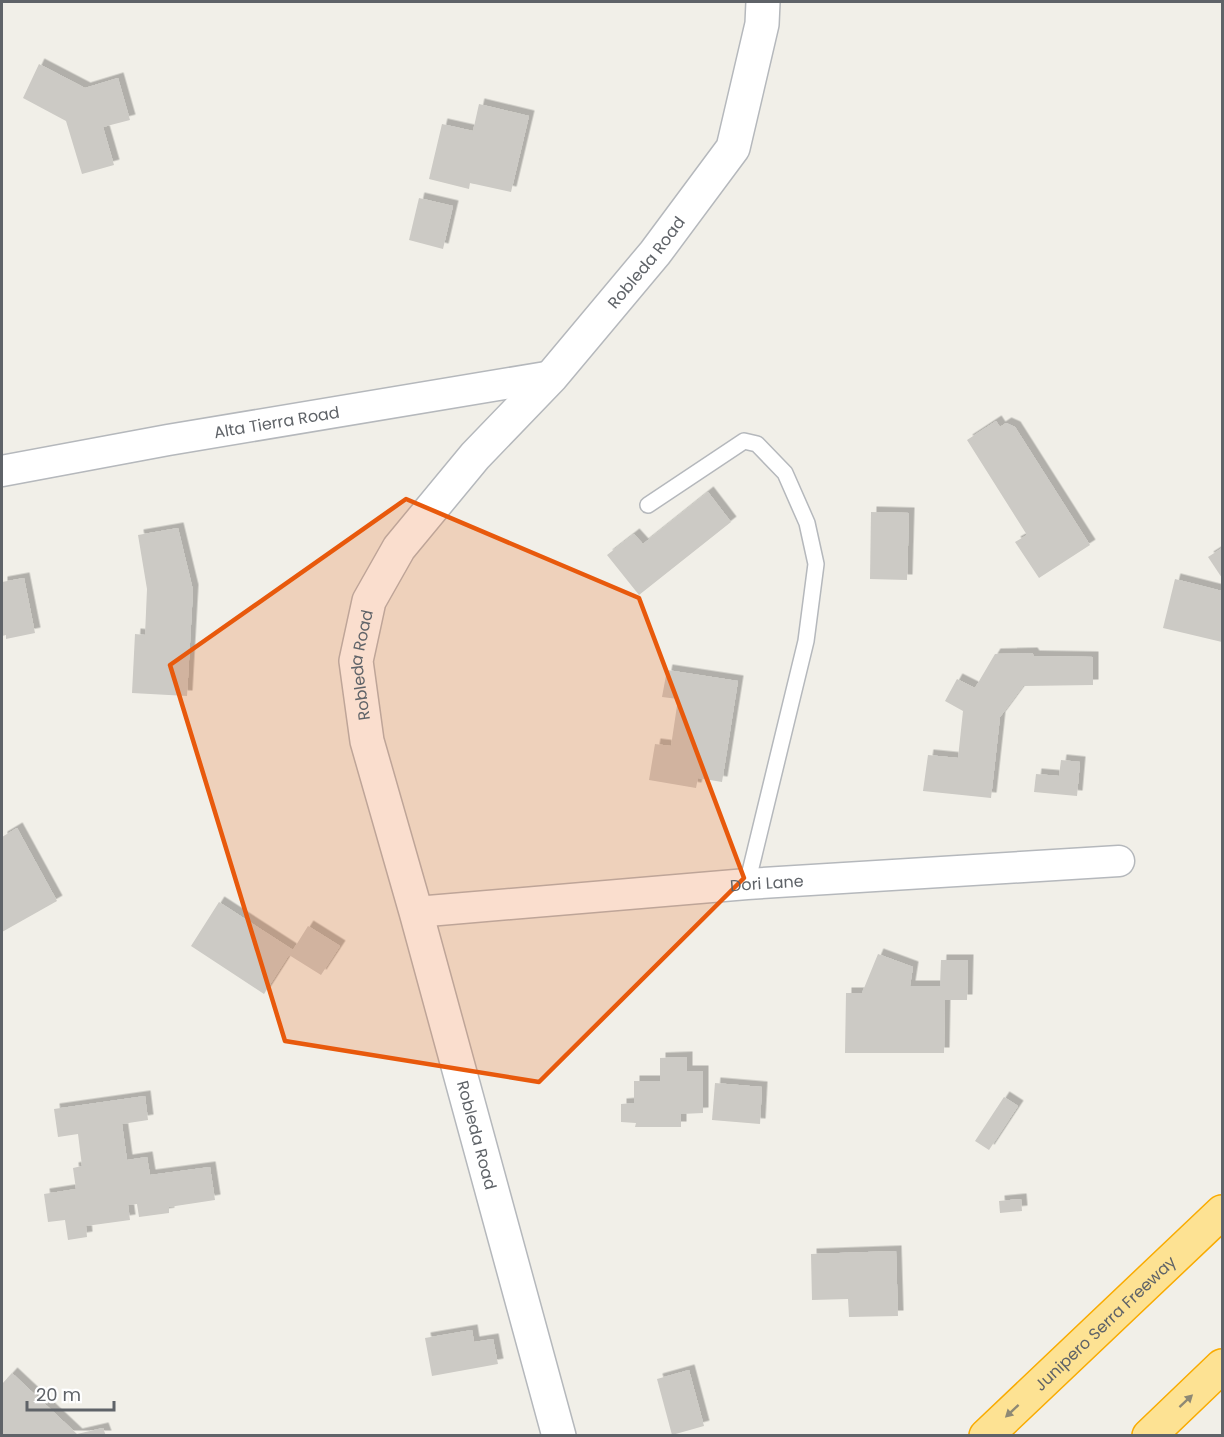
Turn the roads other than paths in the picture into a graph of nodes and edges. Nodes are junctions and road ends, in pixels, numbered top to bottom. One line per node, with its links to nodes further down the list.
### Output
1 (763, 2): 2 (street, Robleda Road)
2 (552, 376): 3 (street, Alta Tierra Road); 7 (street, Robleda Road)
3 (2, 471)
4 (648, 505): 6 (lane)
5 (1119, 861): 6 (street, Dori Lane)
6 (747, 884): 7 (street, Dori Lane)
7 (416, 912): 10 (street, Robleda Road)
8 (1222, 1212): 11 (highway, Junipero Serra Freeway, one-way to 11)
9 (1222, 1366): 12 (highway, one-way to 9)
10 (559, 1436)
11 (986, 1436)
12 (1149, 1436)

